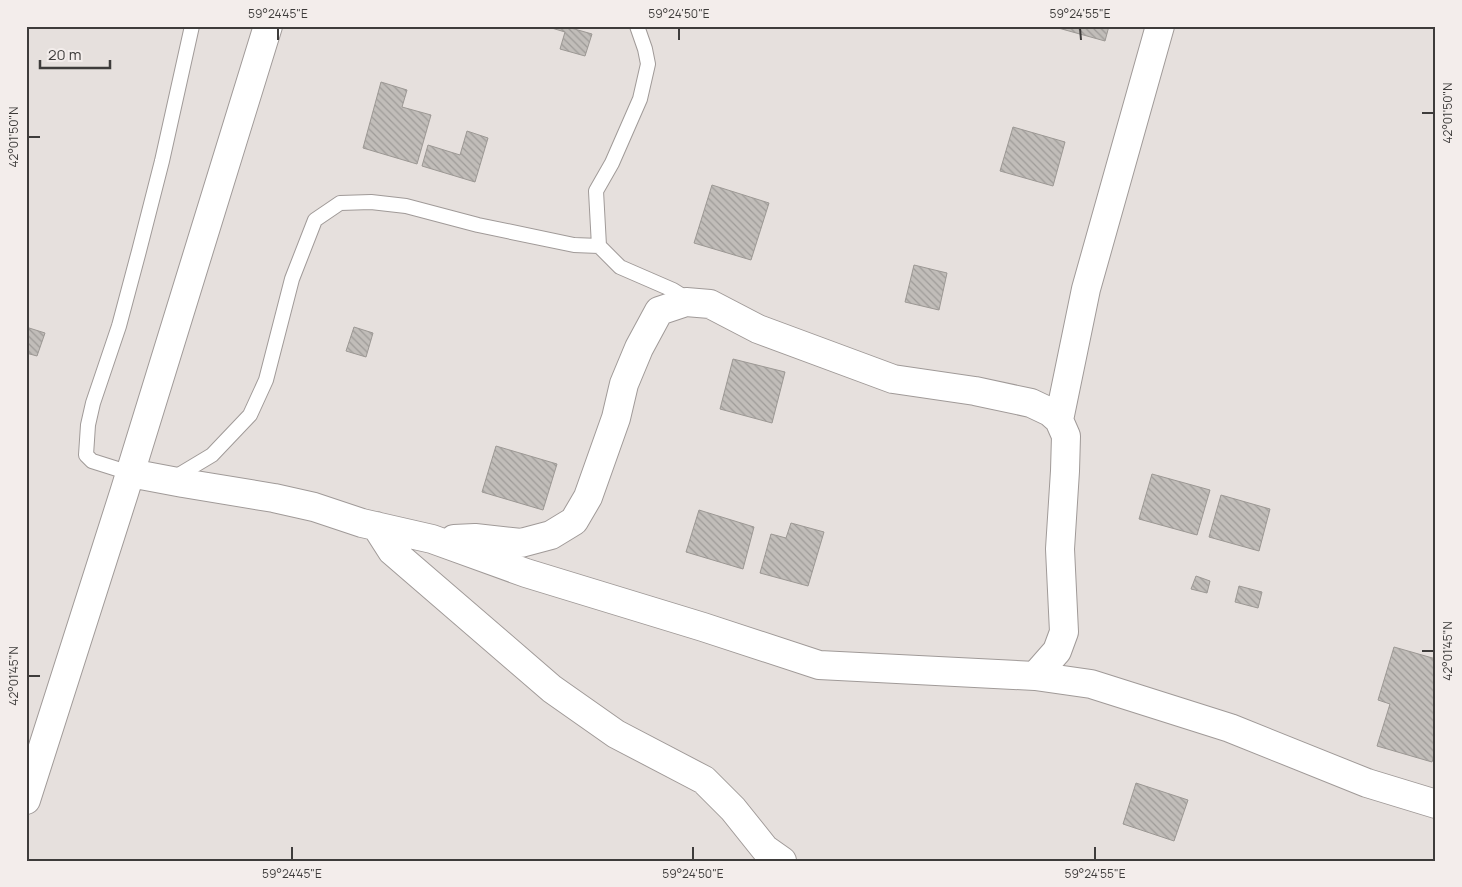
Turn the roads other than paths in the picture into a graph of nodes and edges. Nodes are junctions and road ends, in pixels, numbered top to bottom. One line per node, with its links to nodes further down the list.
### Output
1 (192, 26): 8 (lane)
2 (268, 26): 8 (street)
3 (637, 26): 5 (lane)
4 (1160, 26): 7 (street)
5 (599, 246): 6 (lane); 9 (lane)
6 (693, 302): 7 (street); 11 (street)
7 (1059, 420): 12 (street)
8 (120, 470): 9 (street); 13 (street)
9 (169, 480): 10 (street)
10 (376, 526): 11 (street); 15 (street)
11 (432, 539): 12 (street)
12 (1035, 676): 14 (street)
13 (26, 800)
14 (1436, 804)
15 (782, 861)

